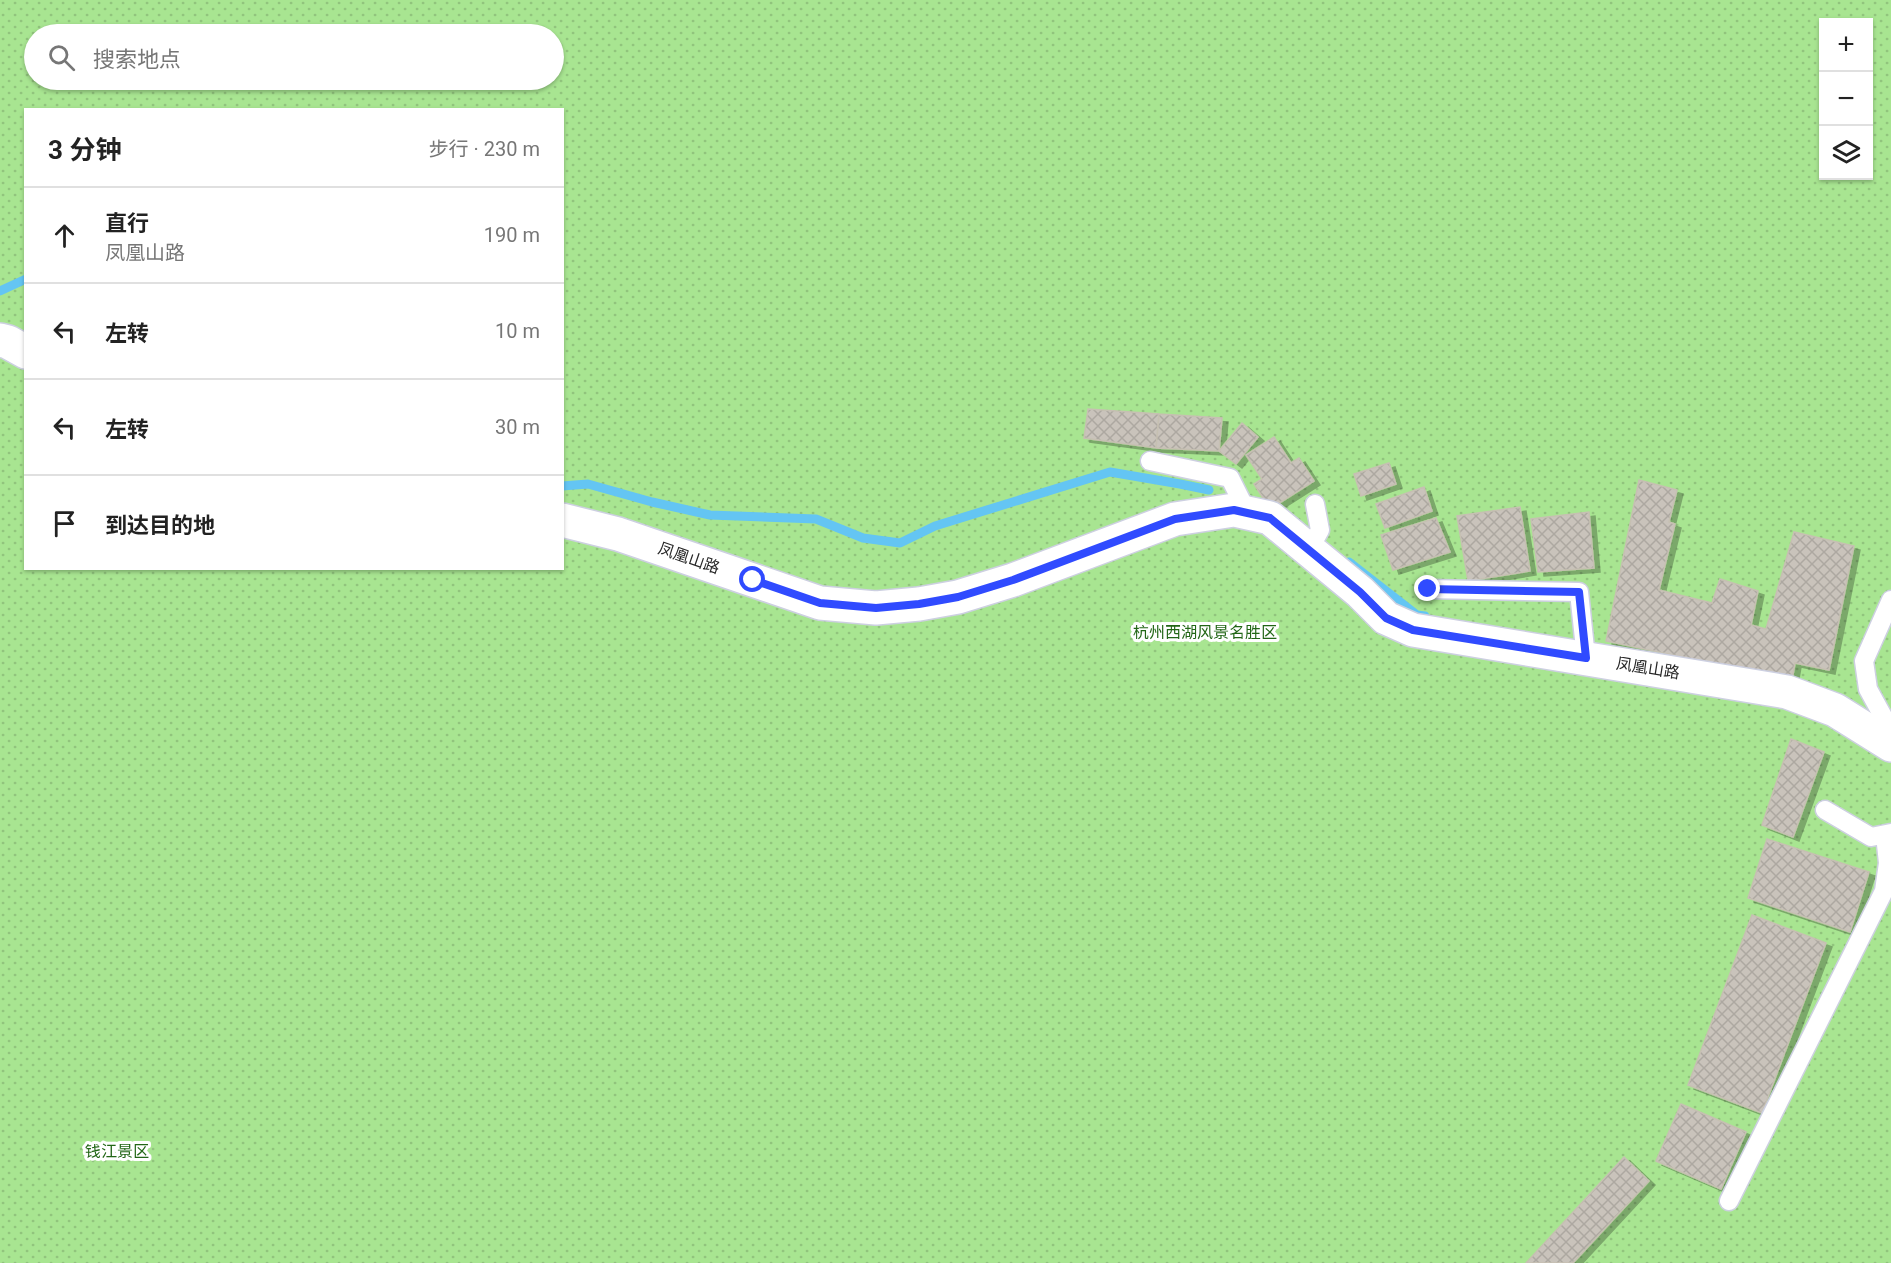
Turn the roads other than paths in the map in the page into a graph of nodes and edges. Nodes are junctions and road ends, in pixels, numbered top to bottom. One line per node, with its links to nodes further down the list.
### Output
1 (0, 340): 2 (street)
2 (24, 351)
3 (1150, 461): 5 (lane)
4 (1315, 504): 7 (lane)
5 (1248, 514): 6 (street, 凤凰山路); 7 (street, 凤凰山路)
6 (564, 520)
7 (1309, 550): 10 (street, 凤凰山路)
8 (1428, 589): 10 (lane)
9 (1891, 600): 11 (lane)
10 (1586, 658): 12 (street, 凤凰山路)
11 (1891, 731)
12 (1891, 745)
13 (1825, 810): 14 (lane)
14 (1888, 834): 15 (lane)
15 (1729, 1201)

